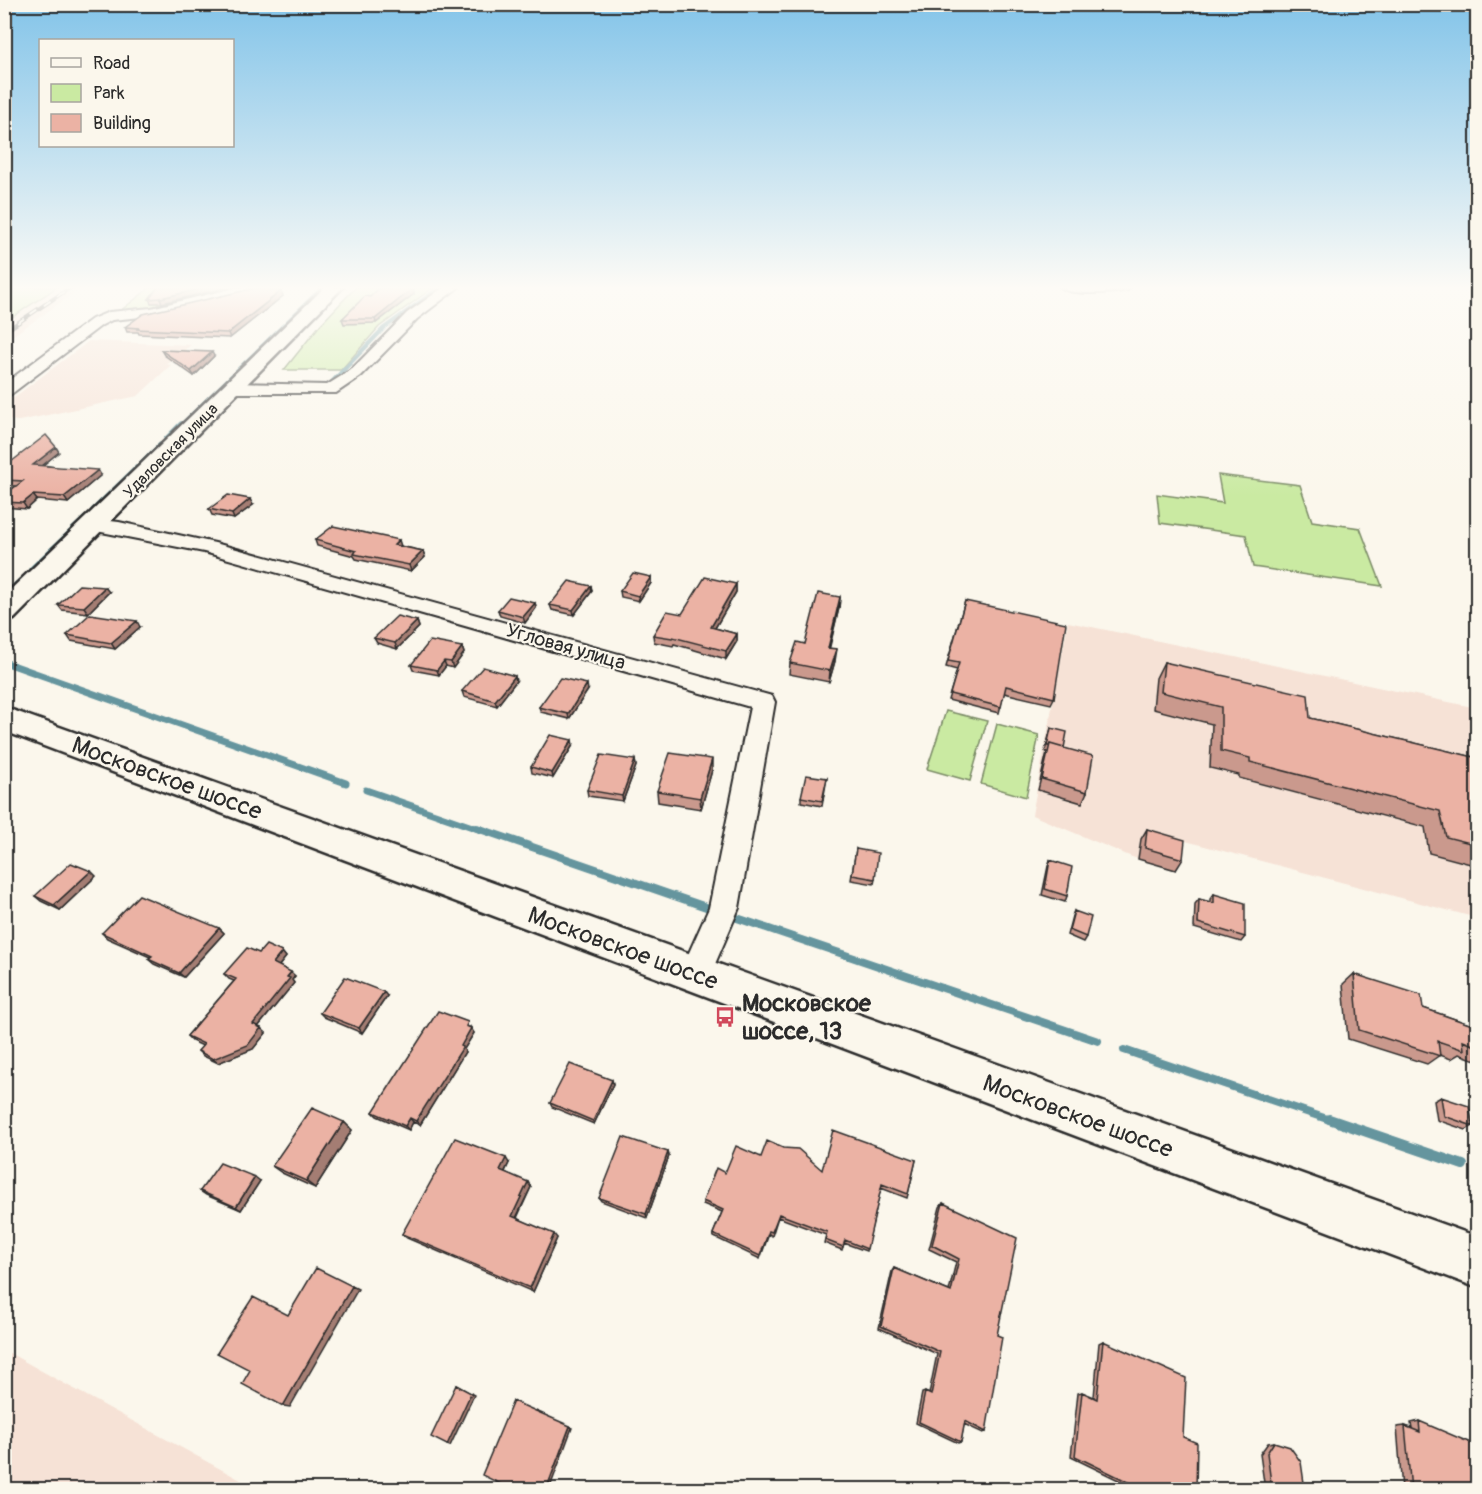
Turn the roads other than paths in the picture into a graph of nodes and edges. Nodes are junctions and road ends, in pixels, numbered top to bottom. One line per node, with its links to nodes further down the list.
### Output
1 (51, 357): 5 (street)
2 (265, 357): 4 (main road, Удаловская улица)
3 (372, 357): 4 (street)
4 (233, 388): 6 (main road, Удаловская улица)
5 (4, 392)
6 (93, 525): 7 (main road, Удаловская улица); 9 (street, Угловая улица)
7 (4, 613)
8 (4, 718): 9 (main road, Московское шоссе)
9 (695, 975): 10 (main road, Московское шоссе)
10 (1478, 1263)

